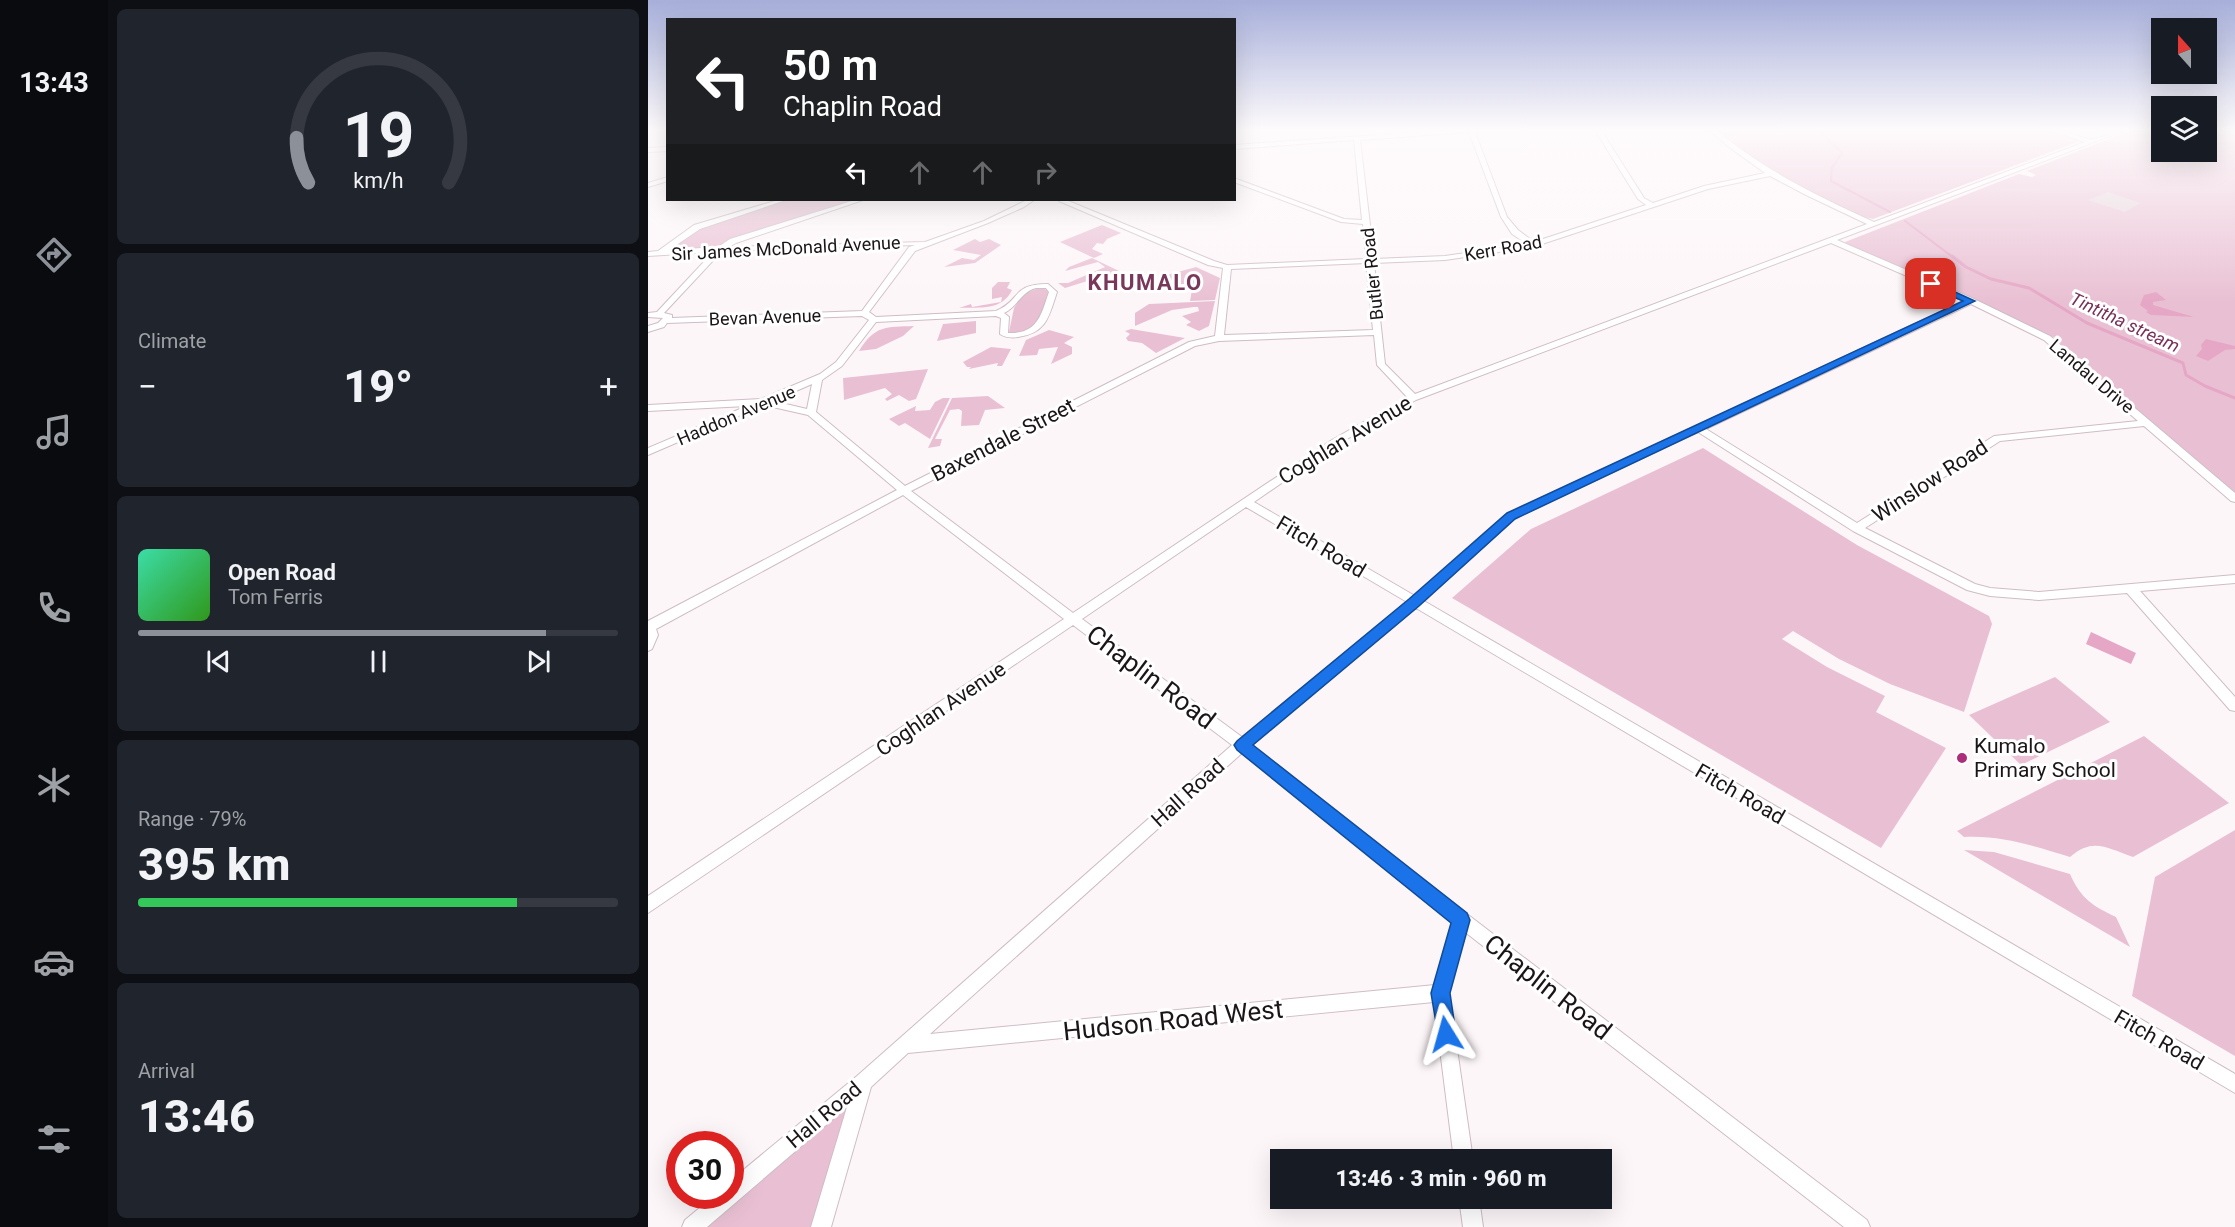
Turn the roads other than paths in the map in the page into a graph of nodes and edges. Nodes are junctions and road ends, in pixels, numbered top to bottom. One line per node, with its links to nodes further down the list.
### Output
1 (1253, 187): 13 (street)
2 (1362, 187): 13 (street, Butler Road)
3 (1493, 187): 17 (street)
4 (1634, 187): 12 (street)
5 (1706, 187): 12 (street, Kerr Road)
6 (1793, 187): 14 (street)
7 (1971, 187): 14 (street, Coghlan Avenue)
8 (780, 201): 19 (street)
9 (858, 201): 18 (street)
10 (1029, 201): 16 (street)
11 (1063, 201): 22 (street)
12 (1652, 205): 17 (street, Kerr Road)
13 (1366, 222): 21 (street, Butler Road)
14 (1873, 224): 15 (street, Coghlan Avenue)
15 (1830, 240): 23 (street, Landau Drive); 34 (street, Coghlan Avenue)
16 (923, 243): 18 (street, Sir James McDonald Avenue); 24 (street)
17 (1533, 245): 21 (street, Kerr Road)
18 (720, 249): 19 (street, Sir James McDonald Avenue); 26 (street)
19 (660, 253): 20 (street, Sir James McDonald Avenue)
20 (648, 254)
21 (1372, 261): 22 (street, Kerr Road); 31 (street, Butler Road)
22 (1227, 267): 32 (street)
23 (1971, 301): 38 (street, Landau Drive); 39 (street, Hall Road)
24 (864, 313): 28 (street); 29 (street, Bevan Avenue)
25 (998, 313): 25 (street); 28 (street)
26 (659, 314): 27 (street); 29 (street)
27 (648, 315)
28 (874, 320): 33 (street, Haddon Avenue)
29 (667, 321): 30 (street)
30 (648, 329)
31 (1378, 332): 32 (street, Baxendale Street); 34 (street, Butler Road)
32 (1219, 338): 41 (street, Baxendale Street)
33 (820, 377): 35 (street, Haddon Avenue); 37 (street)
34 (1413, 398): 43 (street, Coghlan Avenue)
35 (764, 402): 36 (street); 37 (street); 40 (street, Haddon Avenue)
36 (648, 408)
37 (811, 412): 41 (street, Chaplin Road)
38 (2148, 423): 42 (street, Landau Drive); 44 (street, Winslow Road)
39 (1700, 429): 44 (street); 47 (street, Hall Road)
40 (648, 452)
41 (903, 491): 48 (street, Chaplin Road); 49 (street, Baxendale Street)
42 (2235, 499)
43 (1246, 502): 47 (street, Fitch Road); 48 (street, Coghlan Avenue)
44 (1857, 528): 46 (street)
45 (2235, 579): 46 (street)
46 (2130, 588): 51 (street)
47 (1414, 603): 52 (street, Hall Road); 58 (street, Fitch Road)
48 (1074, 619): 52 (street, Chaplin Road); 53 (street, Coghlan Avenue)
49 (649, 626): 50 (street, Baxendale Street)
50 (648, 646)
51 (2235, 706)
52 (1242, 745): 54 (street, Chaplin Road); 56 (street, Hall Road)
53 (648, 905)
54 (1461, 920): 55 (street); 66 (street, Chaplin Road)
55 (1441, 993): 56 (street, Hudson Road West); 59 (street)
56 (905, 1045): 57 (street, Hall Road)
57 (863, 1082): 60 (street, Hall Road); 64 (street)
58 (2235, 1084)
59 (1462, 1149)
60 (744, 1183)
61 (713, 1209): 63 (street, Hall Road)
62 (1471, 1209): 65 (street)
63 (692, 1227)
64 (821, 1227)
65 (1473, 1227)
66 (1860, 1227)

